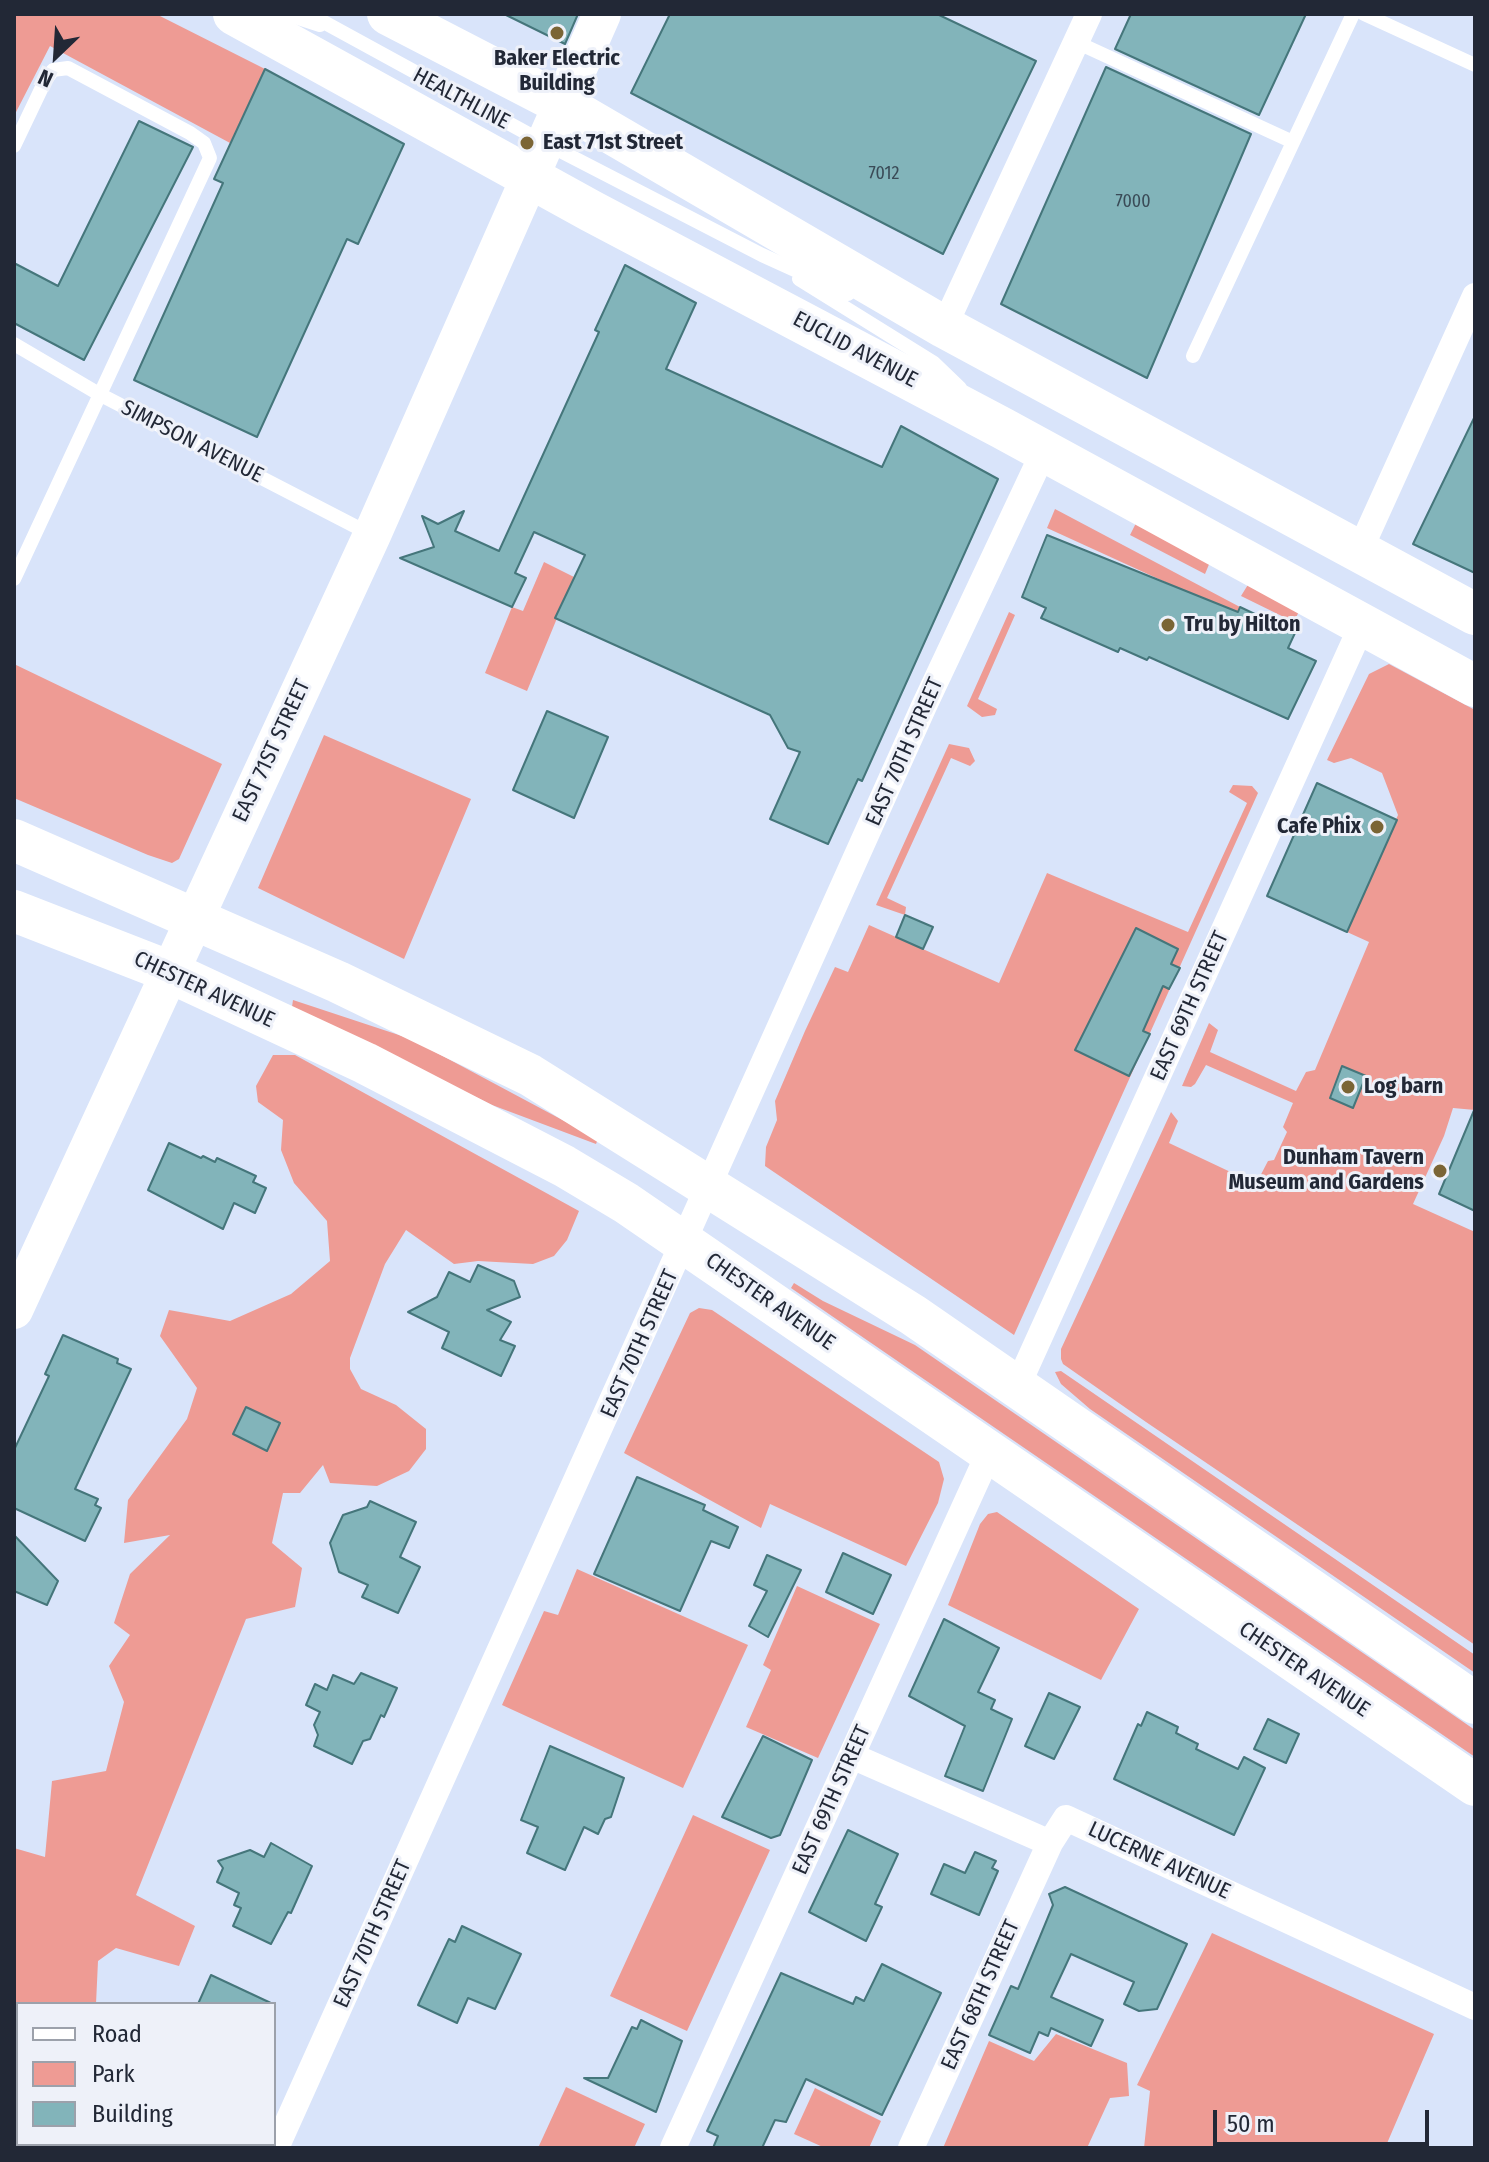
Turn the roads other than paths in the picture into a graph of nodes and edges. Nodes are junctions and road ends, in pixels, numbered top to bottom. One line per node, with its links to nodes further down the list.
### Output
1 (234, 14): 15 (main road, EUCLID AVENUE)
2 (286, 14): 9 (lane, HEALTHLINE)
3 (309, 14): 9 (lane, HEALTHLINE)
4 (388, 14): 12 (main road)
5 (602, 14): 12 (street, EAST 71ST STREET)
6 (1089, 14): 10 (street)
7 (1353, 14): 13 (lane)
8 (1364, 14): 11 (lane)
9 (331, 29): 15 (lane, HEALTHLINE)
10 (1076, 42): 13 (lane); 19 (street)
11 (1475, 65)
12 (560, 103): 15 (street, EAST 71ST STREET); 19 (main road)
13 (1293, 142): 21 (lane)
14 (14, 146): 22 (lane)
15 (536, 159): 16 (lane, HEALTHLINE); 23 (main road, EUCLID AVENUE); 25 (street, EAST 71ST STREET)
16 (762, 255): 18 (lane, HEALTHLINE); 23 (lane, HEALTHLINE)
17 (1475, 296): 26 (street)
18 (879, 310)
19 (938, 333): 26 (main road)
20 (14, 344): 22 (lane, SIMPSON AVENUE)
21 (1193, 356)
22 (99, 394): 25 (lane, SIMPSON AVENUE); 27 (lane)
23 (1002, 428): 24 (main road, EUCLID AVENUE)
24 (1044, 451): 29 (main road, EUCLID AVENUE); 35 (street, EAST 70TH STREET)
25 (372, 535): 33 (street, EAST 71ST STREET)
26 (1359, 552): 28 (main road)
27 (14, 579)
28 (1475, 614)
29 (1362, 625): 30 (main road, EUCLID AVENUE); 38 (street, EAST 69TH STREET)
30 (1475, 686)
31 (14, 840): 33 (main road)
32 (14, 911): 34 (main road, CHESTER AVENUE)
33 (193, 919): 34 (street, EAST 71ST STREET); 35 (main road)
34 (170, 972): 36 (main road, CHESTER AVENUE); 37 (street, EAST 71ST STREET)
35 (711, 1185): 36 (street, EAST 70TH STREET); 38 (main road)
36 (686, 1244): 39 (main road, CHESTER AVENUE); 45 (street, EAST 70TH STREET)
37 (14, 1310)
38 (1017, 1387): 40 (main road)
39 (989, 1453): 41 (street, EAST 69TH STREET); 42 (main road, CHESTER AVENUE)
40 (1475, 1703)
41 (852, 1756): 43 (street); 46 (street, EAST 69TH STREET)
42 (1475, 1785)
43 (1050, 1843): 44 (street, LUCERNE AVENUE); 47 (street, EAST 68TH STREET)
44 (1475, 2007)
45 (276, 2148)
46 (673, 2148)
47 (911, 2148)

